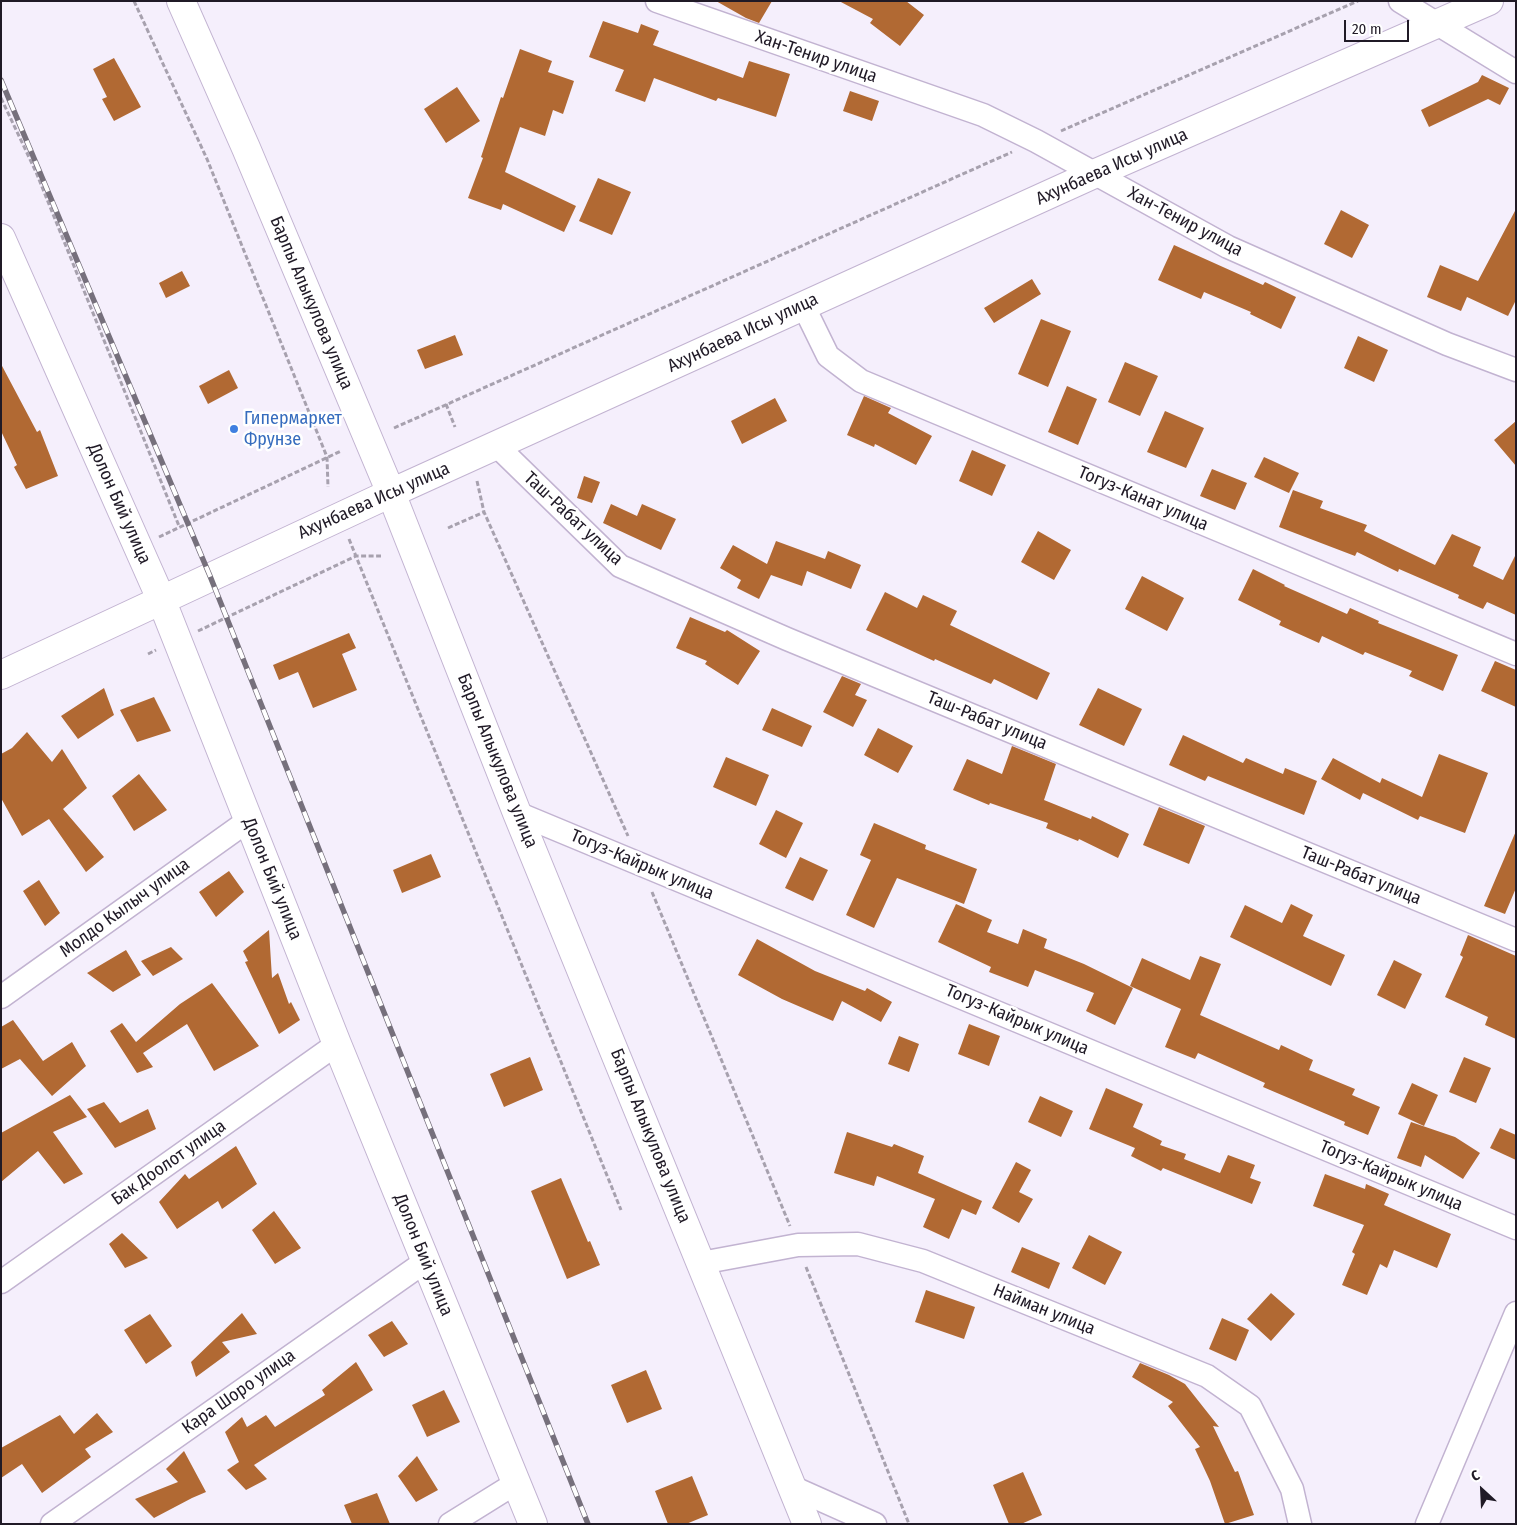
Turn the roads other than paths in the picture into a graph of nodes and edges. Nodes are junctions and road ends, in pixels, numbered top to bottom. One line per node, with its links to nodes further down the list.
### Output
1 (182, 1): 12 (main road, Барпы Алыкулова улица)
2 (658, 1): 7 (street, Хан-Тенир улица)
3 (1400, 1): 5 (street)
4 (1489, 1): 5 (main road, Ахунбаева Исы улица)
5 (1436, 24): 6 (street); 7 (main road, Ахунбаева Исы улица)
6 (1516, 72)
7 (1094, 174): 9 (main road, Ахунбаева Исы улица); 10 (street, Хан-Тенир улица)
8 (1, 238): 13 (main road, Долон Бий улица)
9 (803, 305): 11 (main road, Ахунбаева Исы улица); 14 (street, Тогуз-Канат улица)
10 (1516, 370)
11 (496, 446): 12 (main road, Ахунбаева Исы улица); 18 (street, Таш-Рабат улица)
12 (390, 493): 13 (main road, Ахунбаева Исы улица); 16 (main road, Барпы Алыкулова улица)
13 (161, 599): 15 (main road, Ахунбаева Исы улица); 17 (main road, Долон Бий улица)
14 (1516, 654)
15 (1, 675)
16 (517, 813): 21 (street, Тогуз-Кайрык улица); 23 (main road, Барпы Алыкулова улица)
17 (249, 820): 19 (street, Молдо Кылыч улица); 20 (main road, Долон Бий улица)
18 (1516, 940)
19 (1, 997)
20 (338, 1044): 22 (main road, Долон Бий улица); 24 (street, Бак Доолот улица)
21 (1516, 1228)
22 (426, 1261): 26 (main road, Долон Бий улица); 28 (street, Кара Шоро улица)
23 (701, 1263): 27 (main road, Барпы Алыкулова улица); 33 (street, Найман улица)
24 (1, 1282)
25 (1515, 1314): 34 (street)
26 (516, 1484): 29 (street); 30 (main road, Долон Бий улица)
27 (792, 1487): 31 (main road, Барпы Алыкулова улица); 32 (street)
28 (52, 1524)
29 (450, 1524)
30 (533, 1524)
31 (807, 1524)
32 (875, 1524)
33 (1300, 1524)
34 (1427, 1524)

